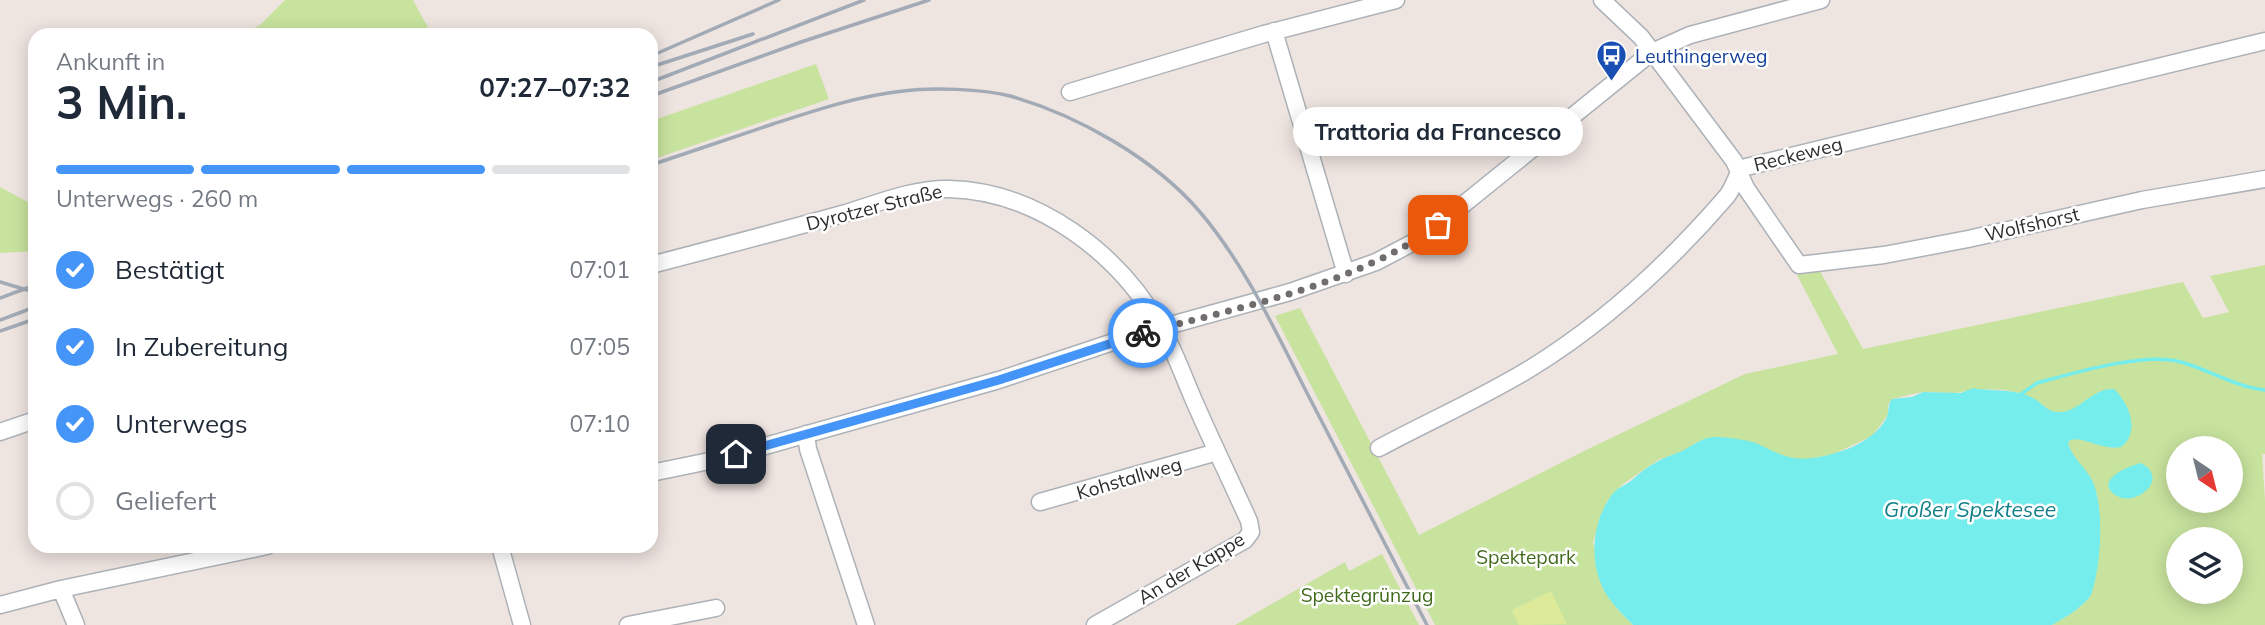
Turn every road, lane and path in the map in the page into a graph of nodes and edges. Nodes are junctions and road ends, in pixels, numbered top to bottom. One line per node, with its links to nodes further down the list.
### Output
1 (1396, 0): 4 (street)
2 (1602, 0): 6 (street)
3 (1821, 0): 6 (street)
4 (1275, 31): 7 (street); 11 (street)
5 (2265, 41): 8 (street, Reckeweg)
6 (1652, 52): 8 (street); 11 (street)
7 (1070, 92)
8 (1740, 171): 9 (street, Wolfshorst); 16 (street, Reckeweg)
9 (2265, 179)
10 (658, 263): 12 (street, Dyrotzer Straße)
11 (1346, 274): 12 (street)
12 (1162, 328): 15 (street); 17 (street, Dyrotzer Straße)
13 (28, 422): 14 (street)
14 (0, 432)
15 (806, 434): 18 (street); 29 (street)
16 (1379, 448)
17 (1217, 452): 19 (street, Kohstallweg); 20 (street, Dyrotzer Straße)
18 (658, 472)
19 (1040, 502)
20 (1251, 532): 30 (street, An der Kappe)
21 (206, 553): 23 (street)
22 (502, 553): 27 (street)
23 (61, 589): 24 (street); 26 (street)
24 (0, 605)
25 (716, 608): 28 (street)
26 (76, 625)
27 (523, 625)
28 (628, 625)
29 (866, 625)
30 (1095, 625)

